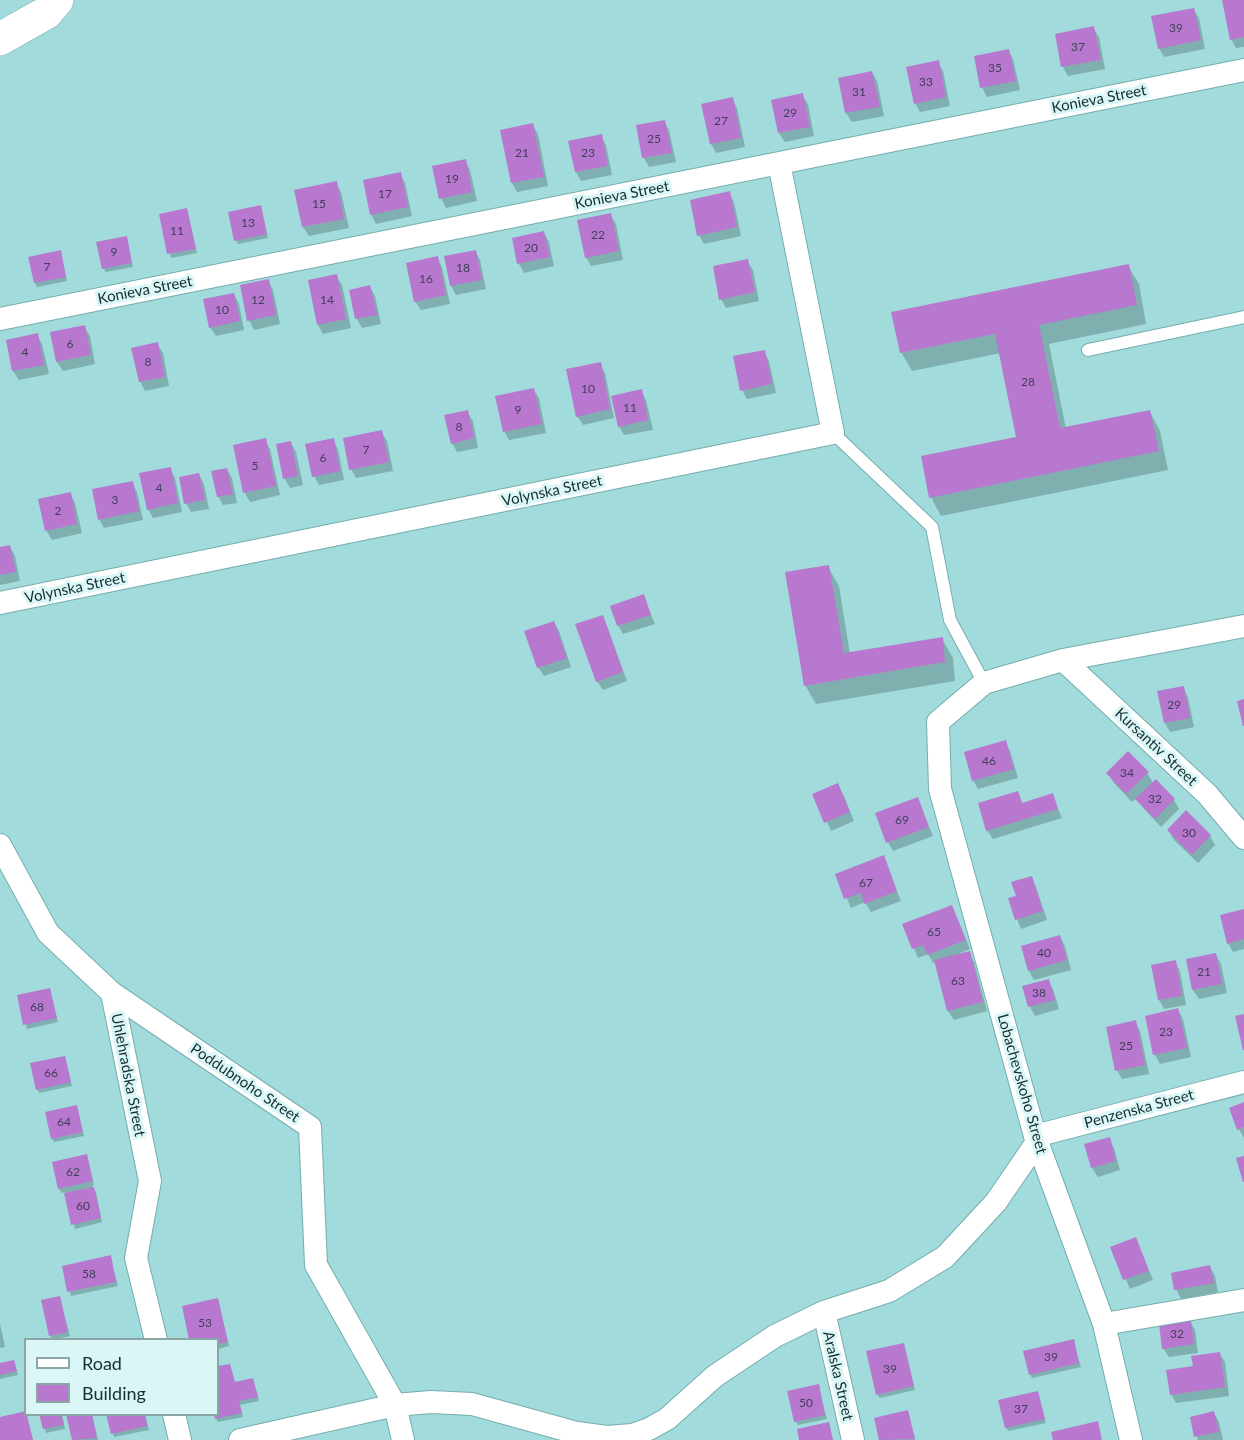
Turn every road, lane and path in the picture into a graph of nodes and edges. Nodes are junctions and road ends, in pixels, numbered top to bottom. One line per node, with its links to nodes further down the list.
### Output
1 (57, 0): 2 (street)
2 (0, 39)
3 (1244, 70): 4 (street, Konieva Street)
4 (779, 163): 6 (street, Konieva Street); 8 (street)
5 (1244, 317): 7 (lane)
6 (0, 319)
7 (1088, 350)
8 (833, 433): 9 (street, Volynska Street); 12 (lane)
9 (0, 603)
10 (1244, 626): 11 (street)
11 (1063, 660): 12 (street); 13 (street, Kursantiv Street)
12 (984, 683): 17 (street, Lobachevskoho Street)
13 (1244, 838)
14 (0, 845): 15 (street, Uhlehradska Street)
15 (112, 993): 21 (street, Uhlehradska Street); 22 (street, Poddubnoho Street)
16 (1244, 1082): 17 (street, Penzenska Street)
17 (1036, 1139): 19 (street); 20 (street, Lobachevskoho Street)
18 (1244, 1300): 20 (street)
19 (824, 1312): 24 (street); 28 (street, Aralska Street)
20 (1104, 1324): 29 (street, Lobachevskoho Street)
21 (156, 1338)
22 (395, 1405): 24 (street); 26 (street); 27 (street, Poddubnoho Street)
23 (174, 1416): 25 (street)
24 (632, 1437)
25 (180, 1440)
26 (240, 1440)
27 (403, 1440)
28 (853, 1440)
29 (1131, 1440)

